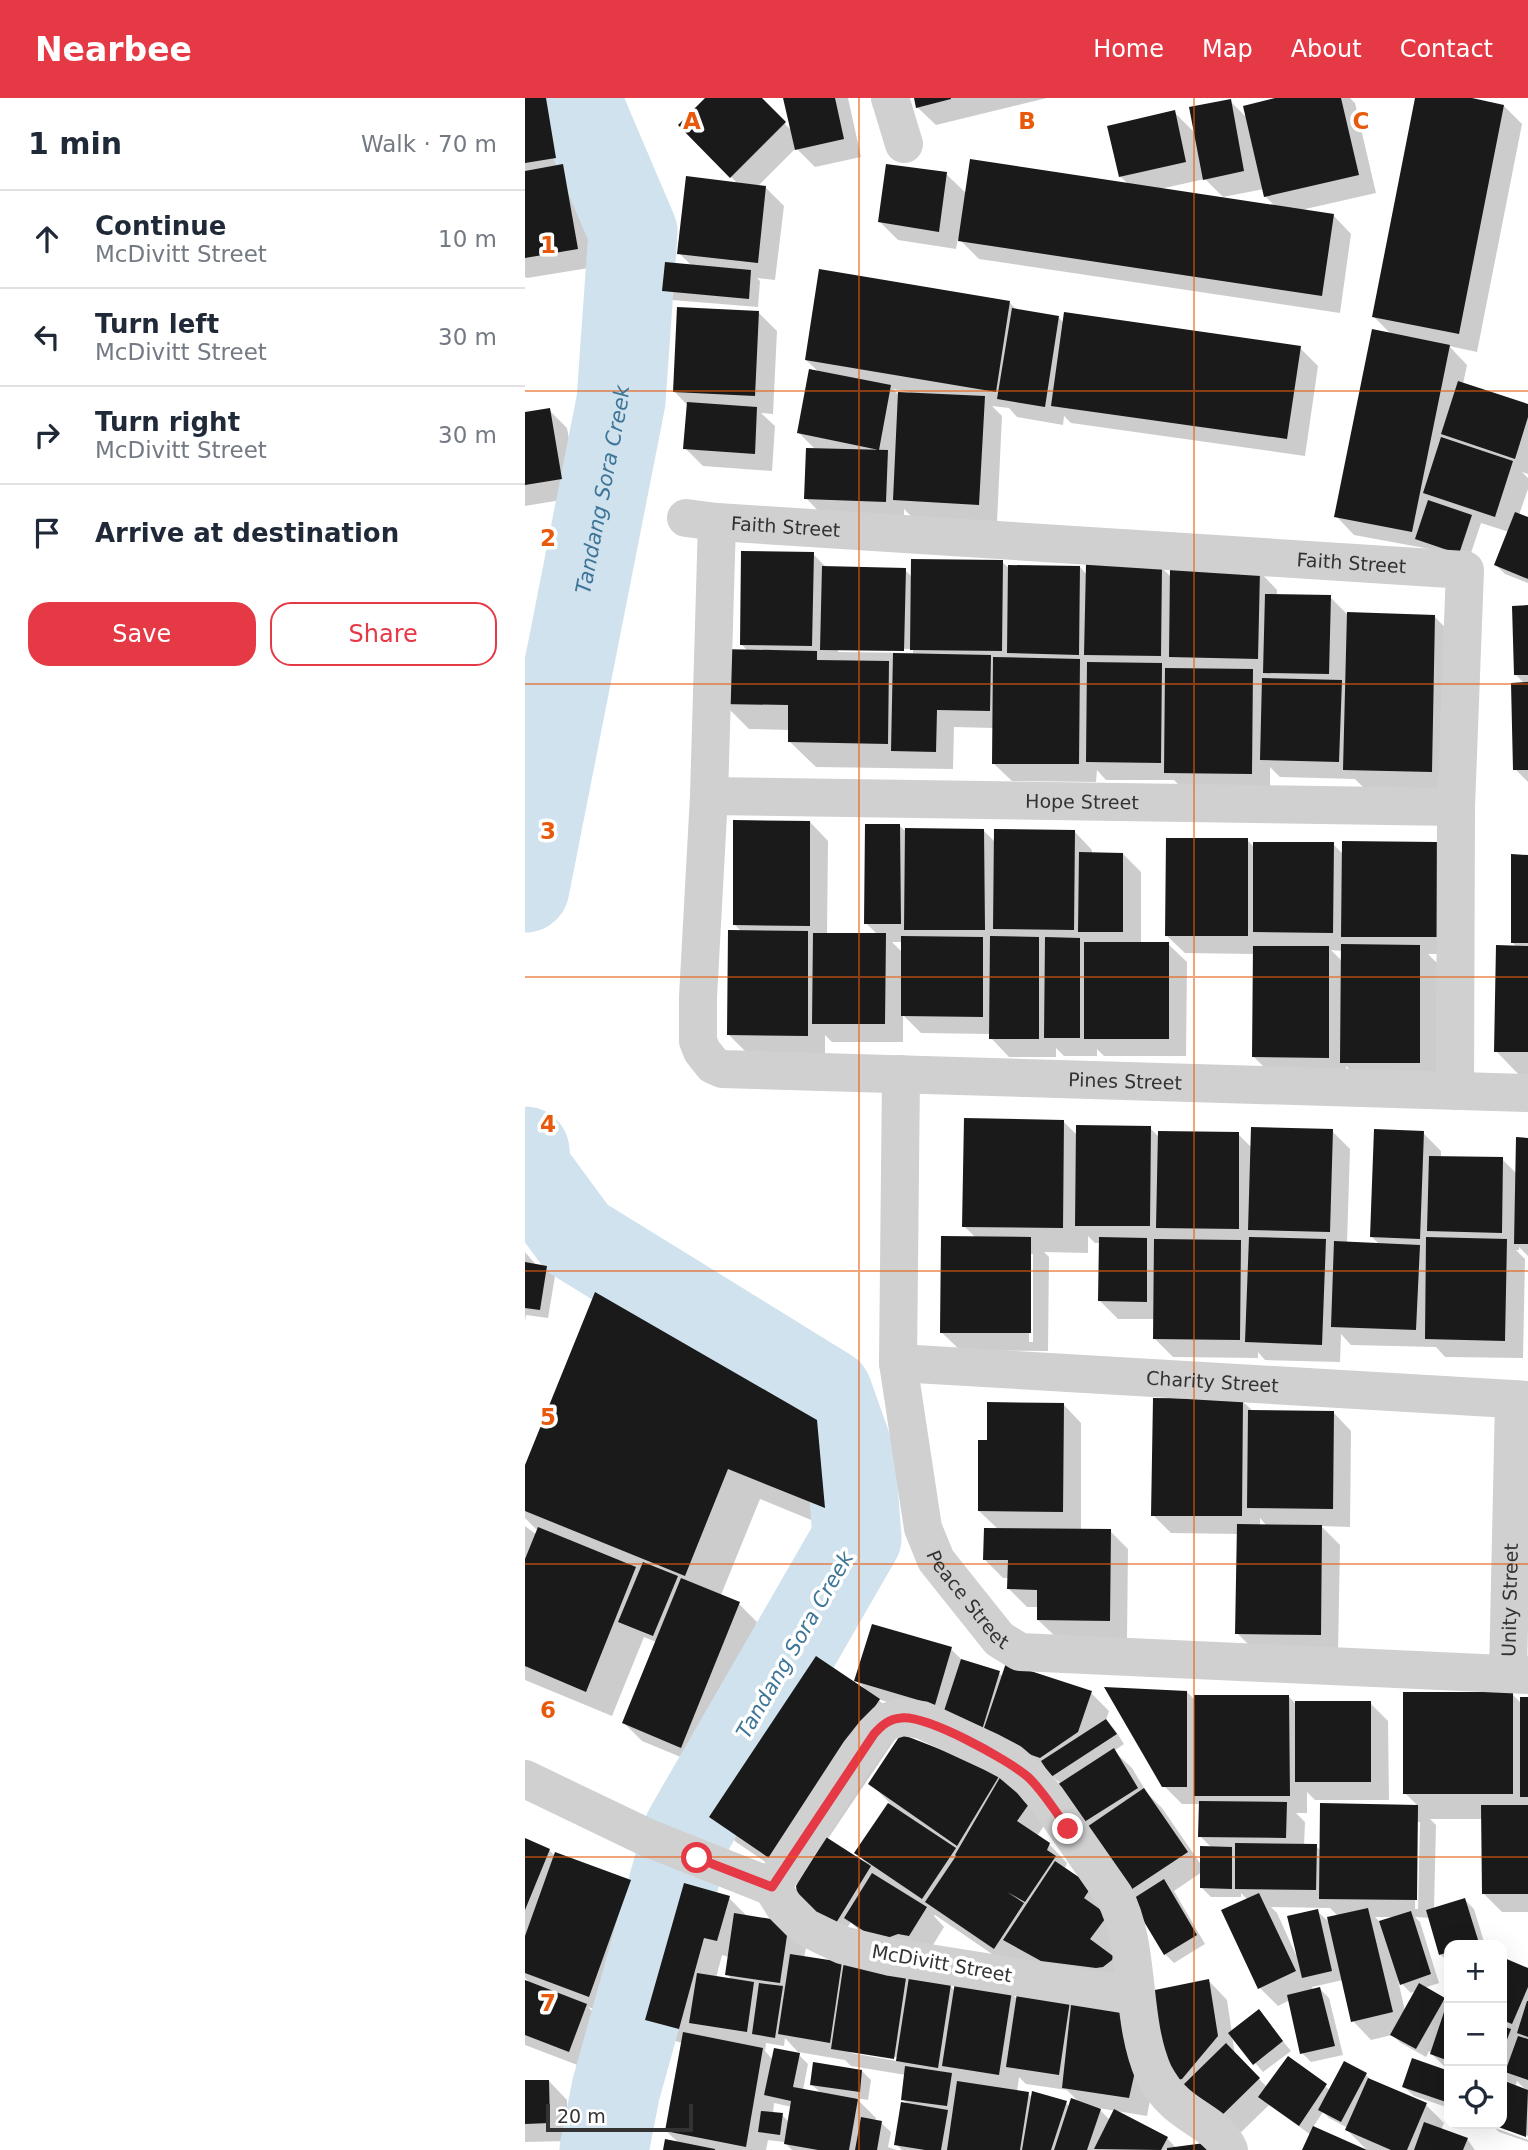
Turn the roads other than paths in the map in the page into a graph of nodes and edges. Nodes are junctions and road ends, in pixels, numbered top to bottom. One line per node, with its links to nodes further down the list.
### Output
1 (890, 98): 2 (street)
2 (904, 144)
3 (709, 796): 4 (street, Hope Street); 4 (street, Faith Street); 5 (street, Faith Street)
4 (1456, 807): 7 (street, Faith Street)
5 (722, 1069): 6 (street, Pines Street)
6 (901, 1074): 7 (street, Pines Street); 9 (street, Peace Street)
7 (1455, 1091): 8 (street, Pines Street)
8 (1528, 1093)
9 (898, 1363): 10 (street, Charity Street); 11 (street, Peace Street)
10 (1521, 1400): 11 (street, Unity Street)
11 (1518, 1675)
12 (525, 1779): 13 (street)
13 (772, 1887): 14 (street, McDivitt Street); 14 (street)
14 (1135, 1996): 15 (street)
15 (1229, 2150)

